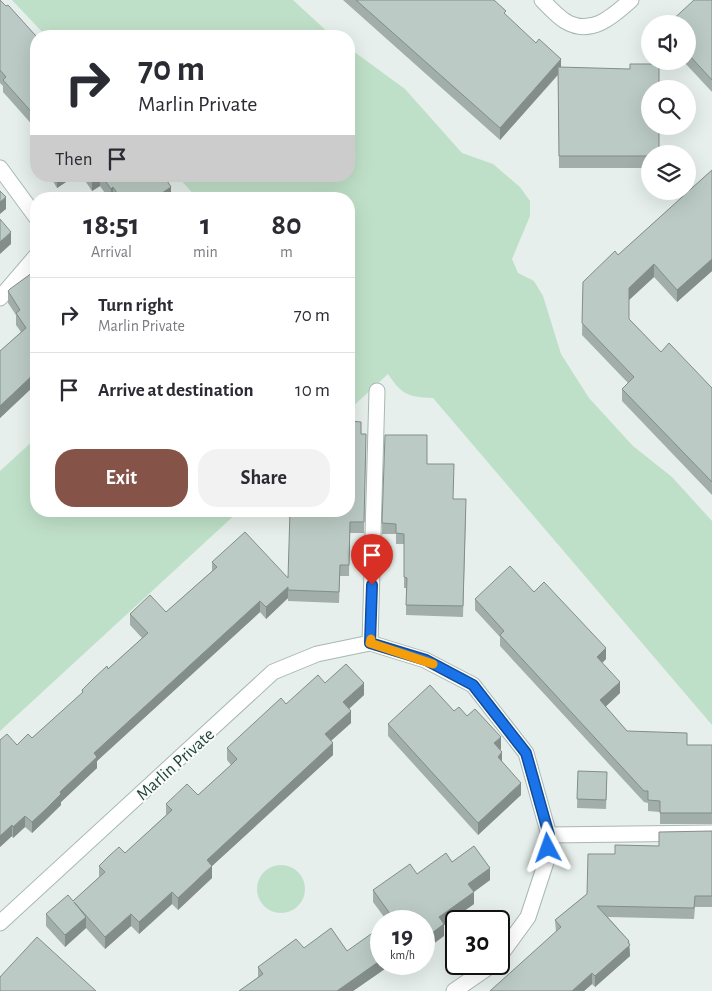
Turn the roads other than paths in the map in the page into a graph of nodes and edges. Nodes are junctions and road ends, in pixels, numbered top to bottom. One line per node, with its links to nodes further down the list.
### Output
1 (542, 0): 2 (street)
2 (631, 0)
3 (0, 168): 4 (street)
4 (30, 209)
5 (30, 264): 6 (street)
6 (0, 298)
7 (377, 390): 8 (street)
8 (370, 643): 10 (street, Marlin Private); 11 (street, Marlin Private)
9 (712, 833): 10 (street)
10 (549, 835): 12 (street, Marlin Private)
11 (0, 923)
12 (510, 942)
13 (477, 975): 14 (street)
14 (454, 991)

